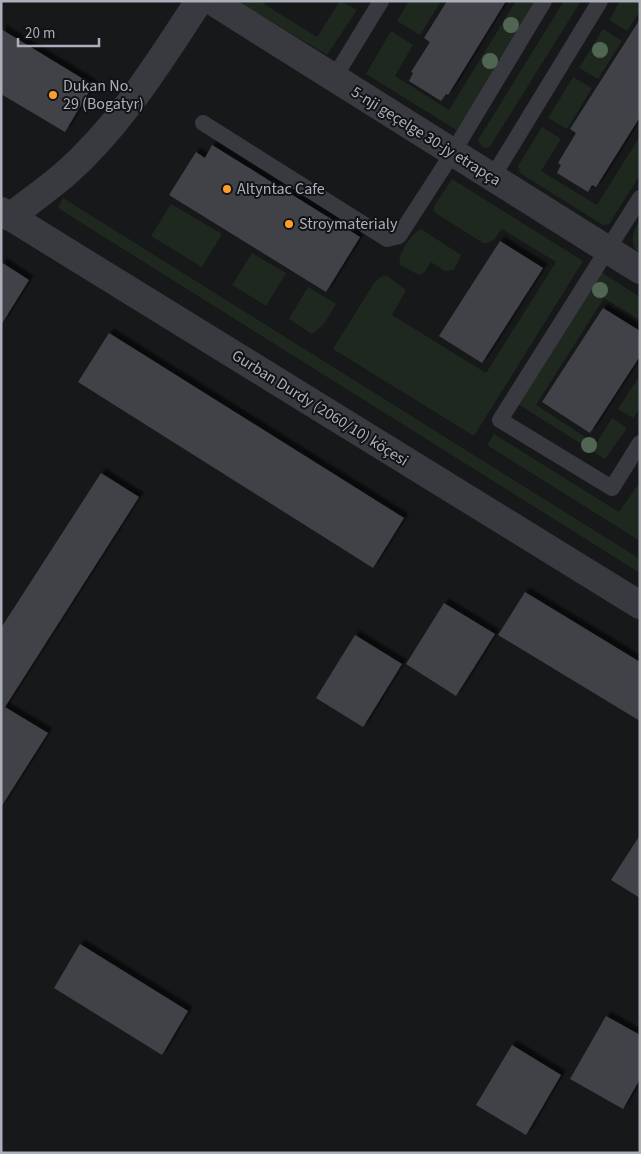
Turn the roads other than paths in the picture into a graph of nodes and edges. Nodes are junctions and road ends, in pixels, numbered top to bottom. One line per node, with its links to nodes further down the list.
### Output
1 (199, 1): 11 (street)
2 (212, 1): 6 (street, 5-nji geçelge 30-jy etrapça)
3 (381, 1): 6 (lane)
4 (544, 1): 8 (lane)
5 (600, 1): 9 (lane)
6 (334, 78): 8 (street, 5-nji geçelge 30-jy etrapça)
7 (203, 123): 8 (lane)
8 (452, 154): 9 (street, 5-nji geçelge 30-jy etrapça)
9 (492, 178): 12 (street, 5-nji geçelge 30-jy etrapça)
10 (640, 198): 12 (lane)
11 (6, 214): 15 (street, Gurban Durdy (2060/10) köçesi)
12 (607, 250): 13 (street, 5-nji geçelge 30-jy etrapça); 14 (lane)
13 (640, 270)
14 (640, 443)
15 (640, 605)

